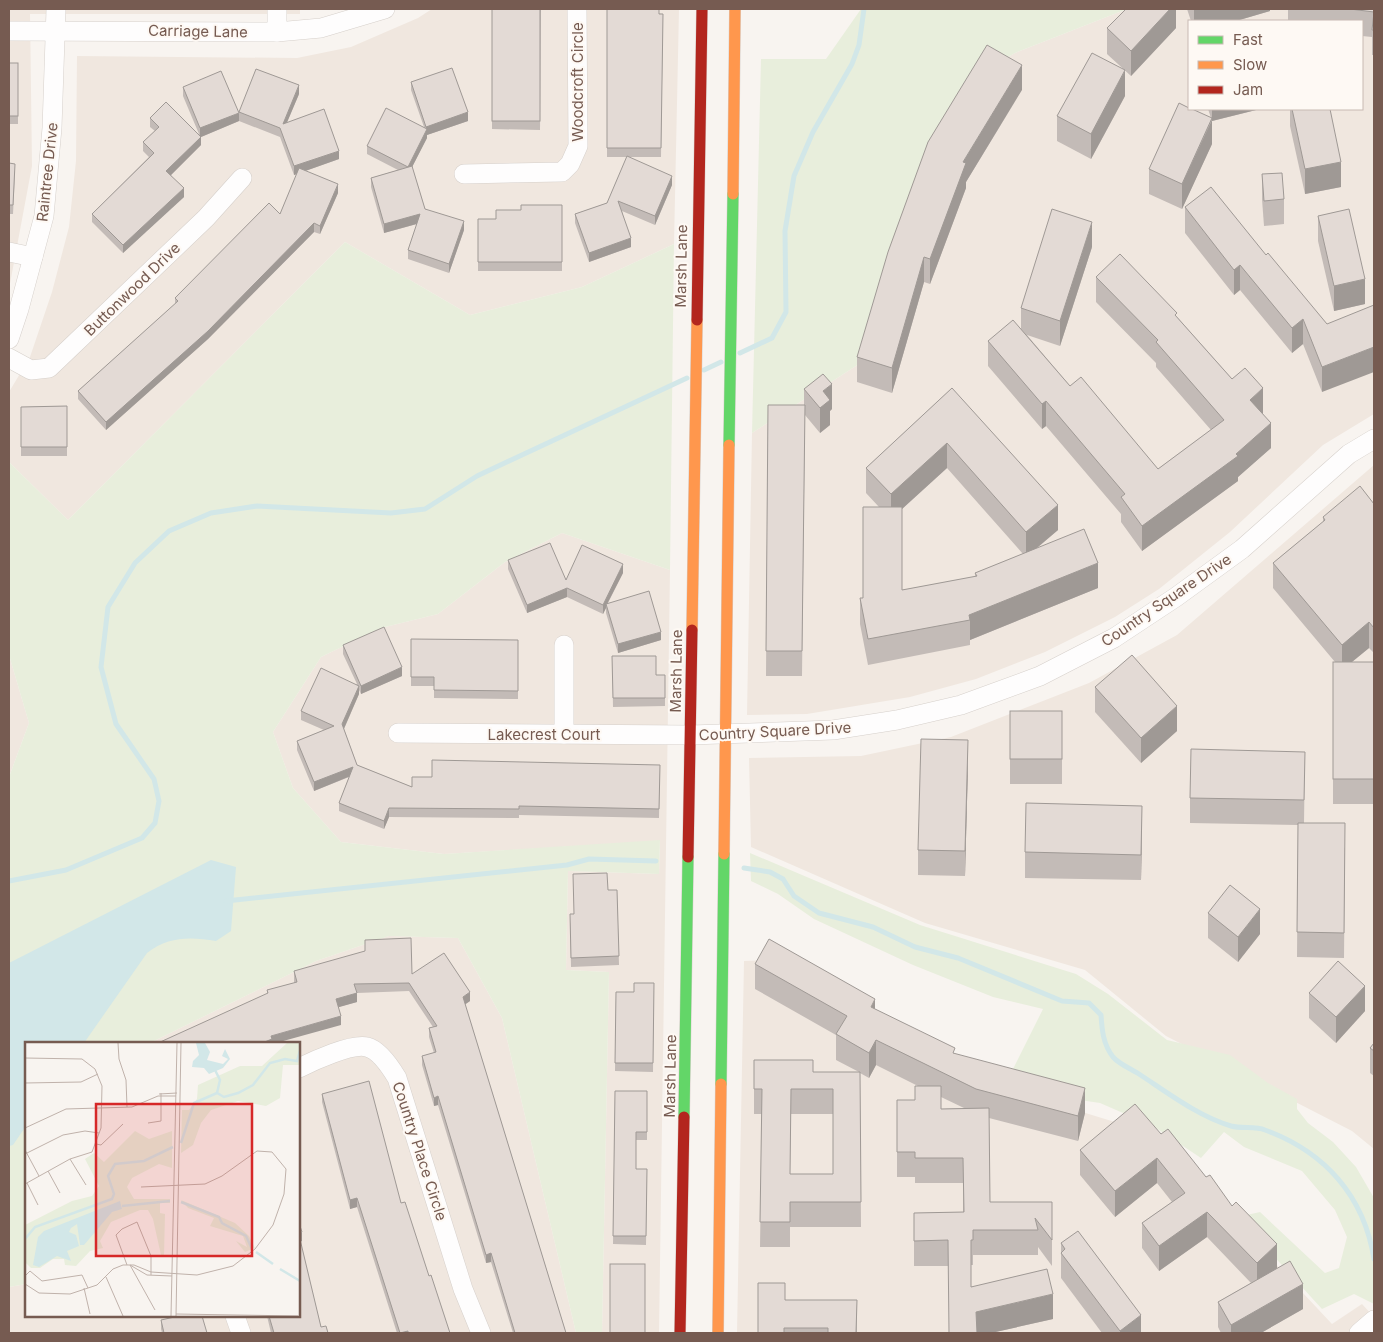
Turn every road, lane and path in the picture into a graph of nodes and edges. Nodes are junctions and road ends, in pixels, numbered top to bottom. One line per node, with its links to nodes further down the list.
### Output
1 (56, 9): 7 (street, Raintree Drive)
2 (277, 9): 9 (street)
3 (385, 9): 9 (street, Carriage Lane)
4 (577, 9): 10 (street, Woodcroft Circle)
5 (702, 9): 21 (main road, Marsh Lane)
6 (735, 9): 20 (main road)
7 (56, 30): 8 (street, Carriage Lane); 9 (street, Carriage Lane); 13 (street, Raintree Drive)
8 (9, 31)
9 (277, 32)
10 (464, 174)
11 (242, 178): 15 (street, Buttonwood Drive)
12 (9, 252): 13 (street)
13 (33, 257): 14 (street, Raintree Drive)
14 (9, 339)
15 (9, 358)
16 (1374, 439): 20 (street, Country Square Drive)
17 (564, 645): 19 (street)
18 (398, 733): 19 (street, Lakecrest Court)
19 (564, 734): 21 (street, Lakecrest Court)
20 (725, 734): 21 (street, Country Square Drive); 28 (main road)
21 (691, 735): 27 (main road, Marsh Lane)
22 (300, 1068): 26 (street, Country Place Circle)
23 (236, 1317): 25 (street)
24 (1374, 1320): 29 (street)
25 (241, 1333)
26 (481, 1333)
27 (680, 1333)
28 (718, 1333)
29 (1359, 1333)

